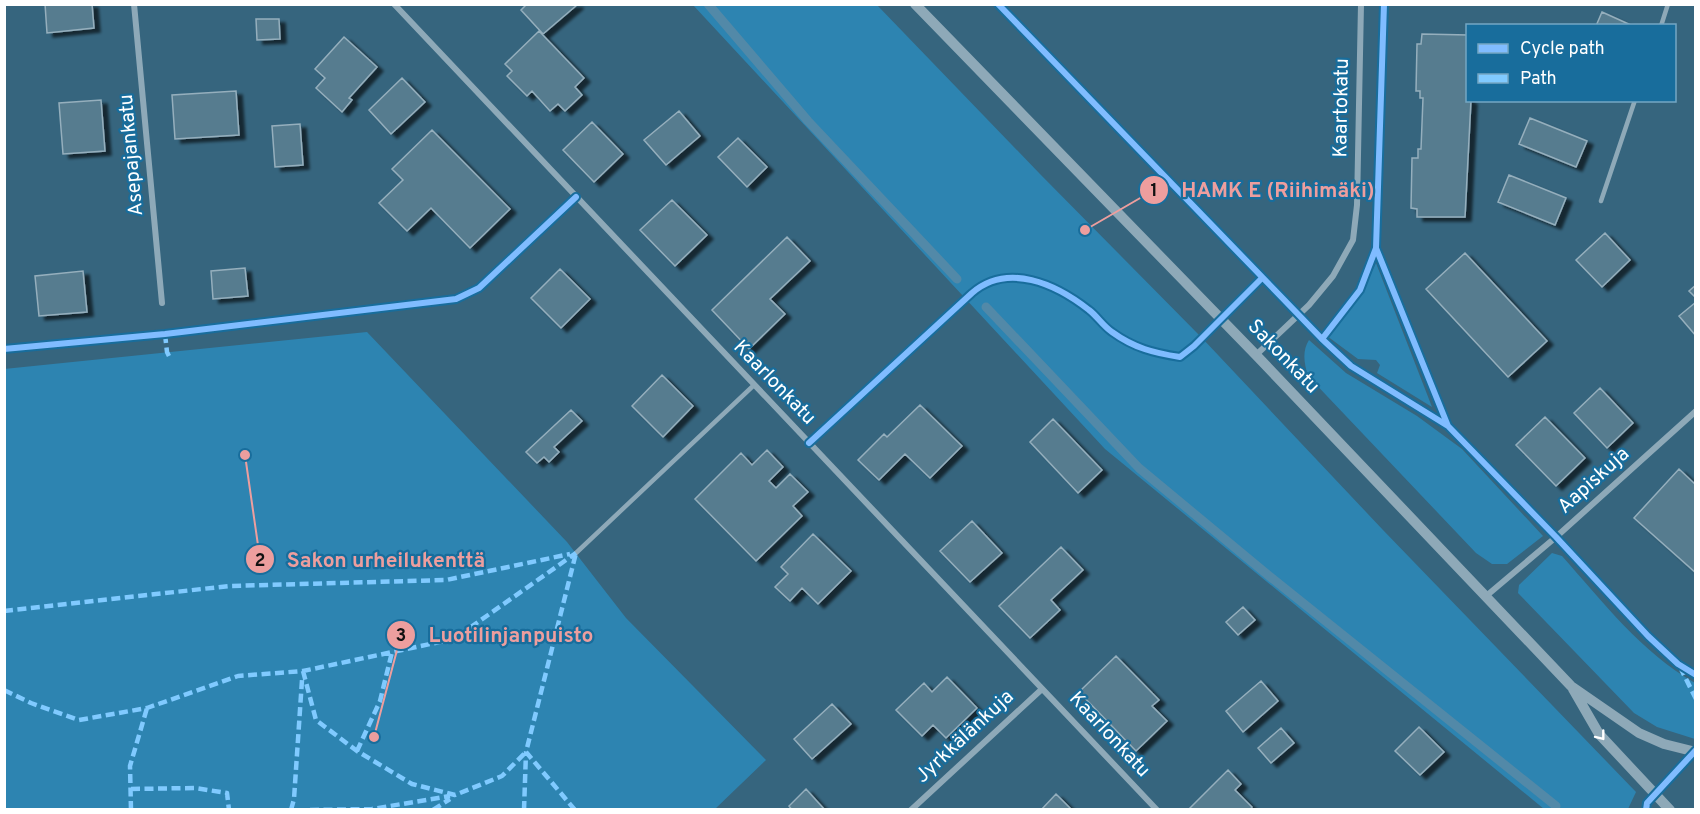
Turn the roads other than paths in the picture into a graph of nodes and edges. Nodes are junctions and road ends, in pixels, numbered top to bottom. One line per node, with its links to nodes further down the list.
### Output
1 (134, 4): 9 (street, Asepajankatu)
2 (394, 4): 11 (street, Kaarlonkatu)
3 (915, 4): 10 (street, Sakonkatu)
4 (1361, 4): 10 (street, Kaartokatu)
5 (1668, 4): 6 (lane)
6 (1662, 24)
7 (1634, 102): 8 (lane)
8 (1601, 201)
9 (162, 303)
10 (1256, 355): 14 (street, Sakonkatu)
11 (753, 386): 13 (lane); 16 (street, Kaarlonkatu)
12 (1695, 411): 14 (street, Aapiskuja)
13 (576, 553)
14 (1485, 597): 15 (street, Sakonkatu)
15 (1571, 686): 17 (street, Sakonkatu); 20 (street, Sakonkatu, one-way to 20)
16 (1042, 689): 18 (street, Jyrkkälänkuja); 19 (street, Kaarlonkatu)
17 (1695, 752)
18 (911, 810)
19 (1157, 810)
20 (1670, 810)

